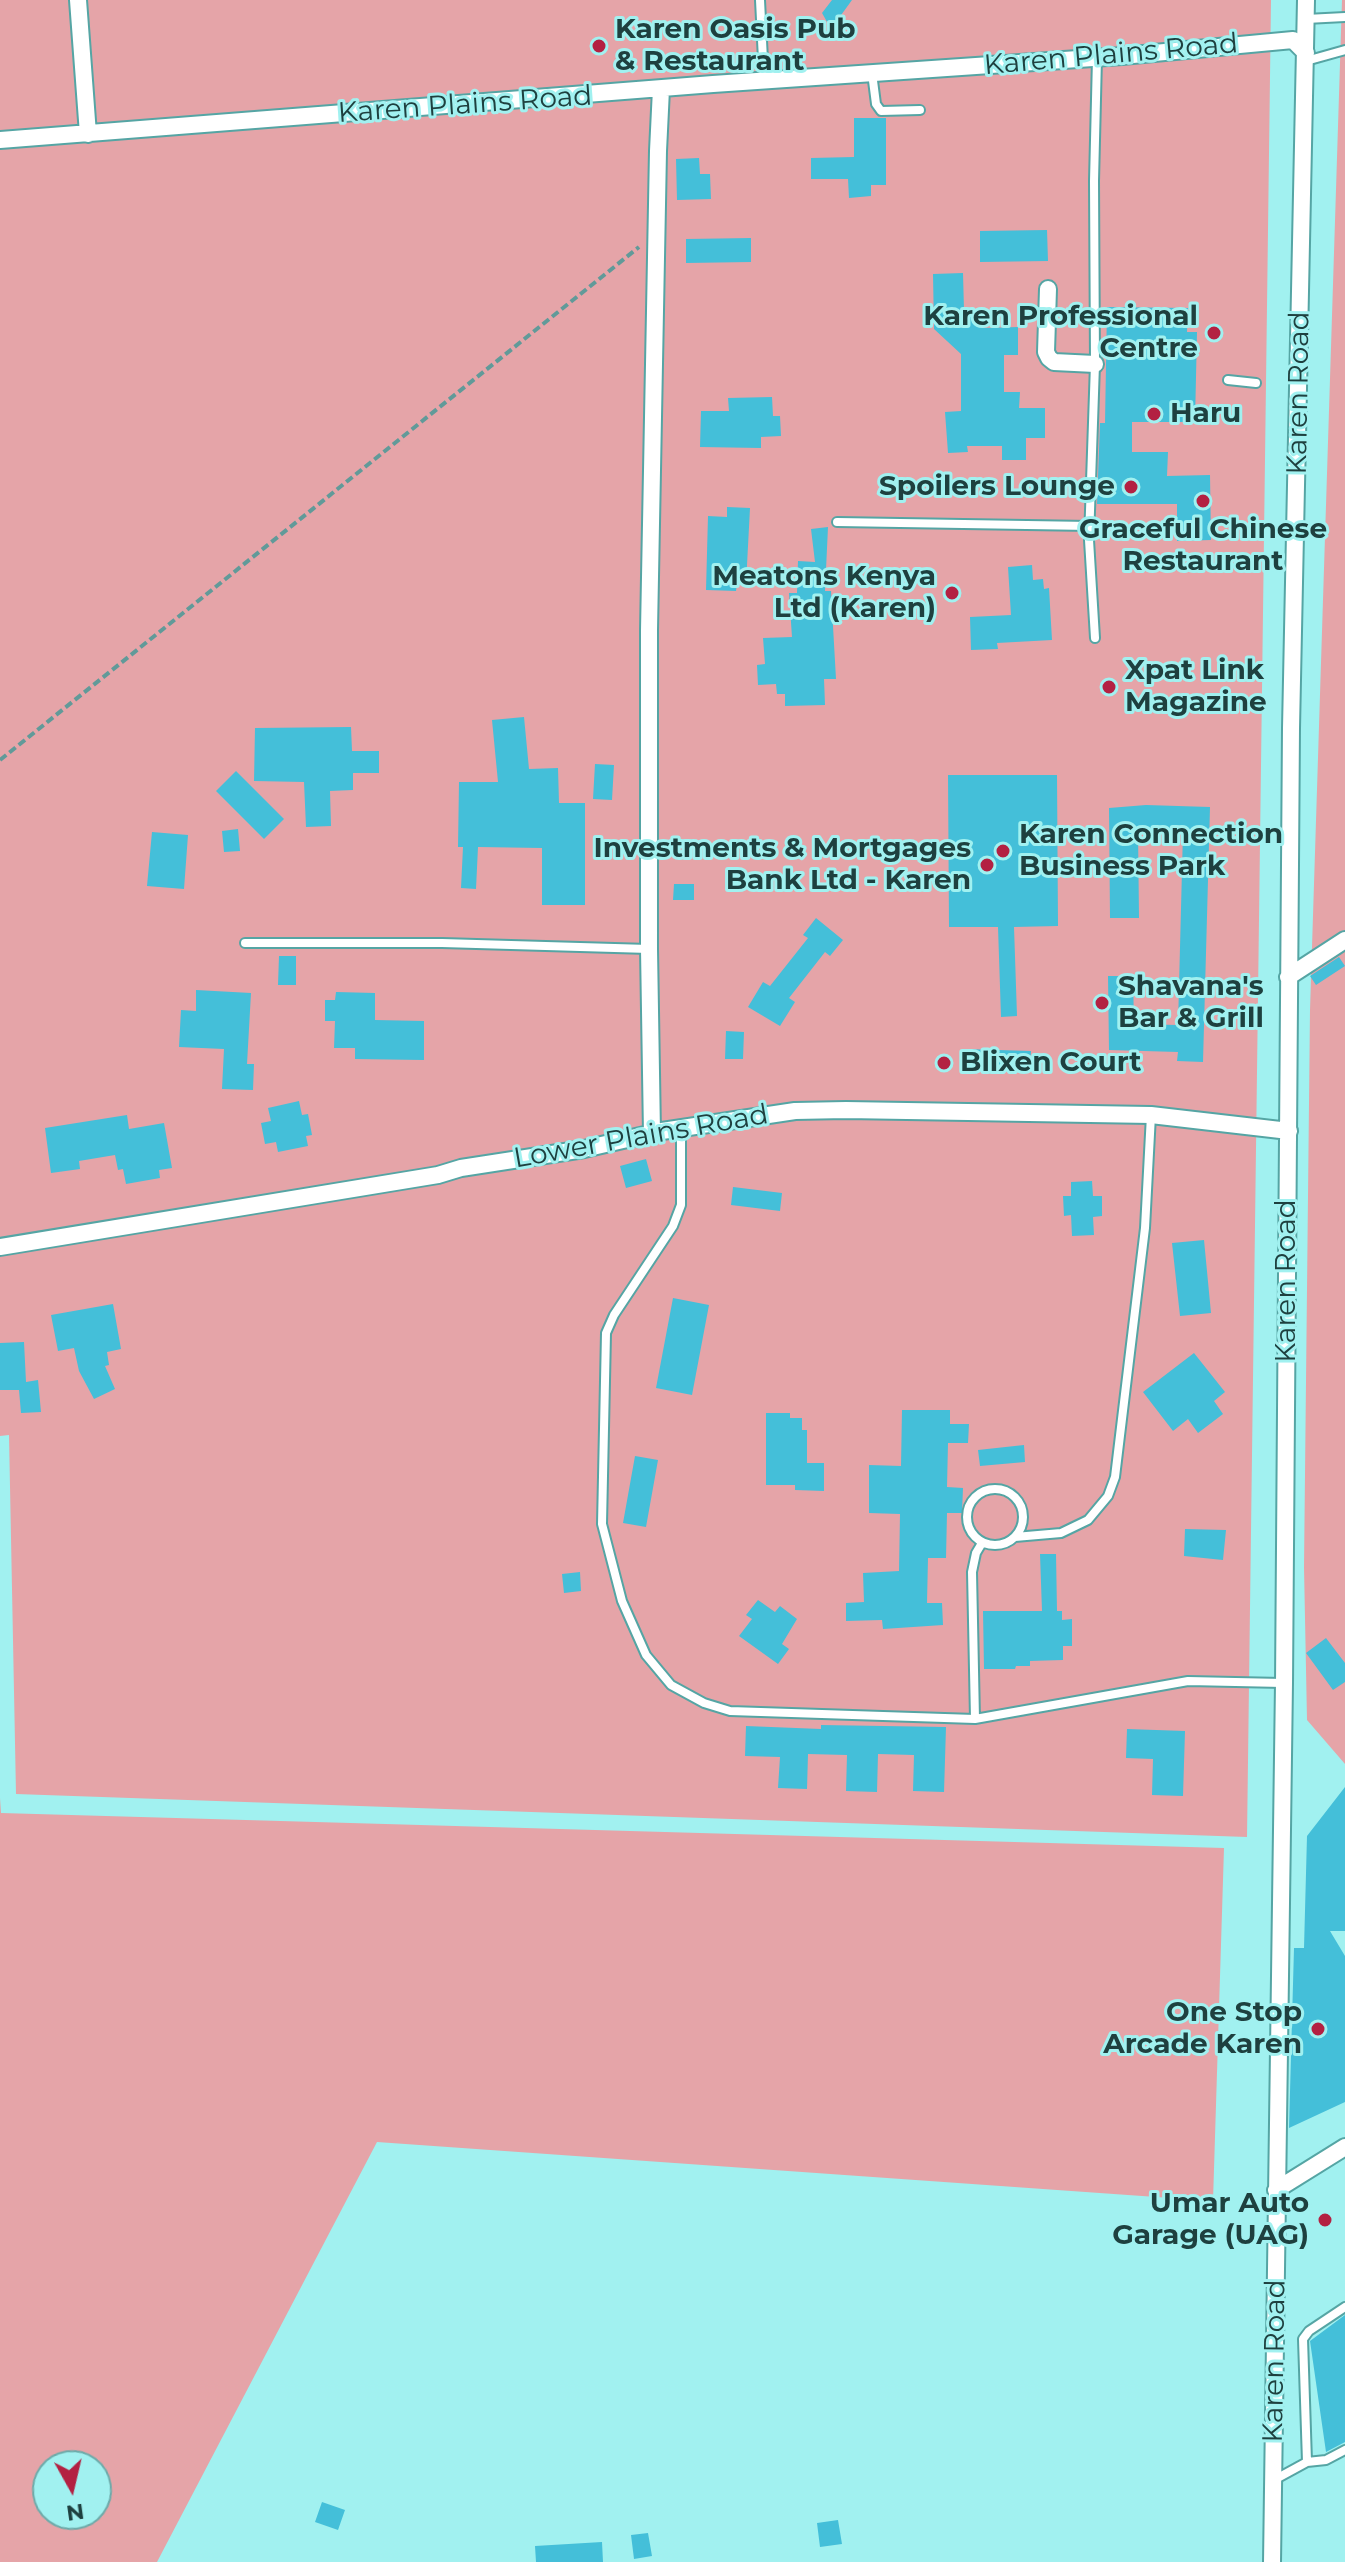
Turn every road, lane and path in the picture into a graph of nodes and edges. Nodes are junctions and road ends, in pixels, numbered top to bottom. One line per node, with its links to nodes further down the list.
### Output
1 (78, 0): 13 (street)
2 (760, 0): 10 (lane)
3 (1306, 0): 5 (street, Karen Road)
4 (1345, 17): 5 (lane)
5 (1306, 19): 8 (street, Karen Road)
6 (1345, 50): 8 (lane)
7 (1097, 57): 8 (street, Karen Plains Road); 9 (street, Karen Plains Road); 17 (lane)
8 (1306, 57): 27 (street, Karen Road)
9 (872, 73): 10 (street, Karen Plains Road); 12 (lane)
10 (764, 80): 11 (street, Karen Plains Road)
11 (661, 89): 13 (street, Karen Plains Road); 15 (street)
12 (920, 110)
13 (88, 134): 14 (street, Karen Plains Road)
14 (0, 140)
15 (656, 233): 23 (path); 26 (street)
16 (1048, 289): 17 (street)
17 (1095, 364): 21 (lane)
18 (1228, 380): 19 (lane)
19 (1256, 383)
20 (837, 522): 21 (lane)
21 (1090, 526): 22 (lane)
22 (1095, 638)
23 (0, 760)
24 (1345, 940): 27 (street)
25 (245, 943): 26 (lane)
26 (649, 949): 31 (street)
27 (1288, 977): 30 (street, Karen Road)
28 (1151, 1115): 29 (street, Lower Plains Road); 30 (street, Lower Plains Road); 33 (lane)
29 (681, 1128): 31 (street, Lower Plains Road); 36 (lane)
30 (1289, 1131): 35 (street, Karen Road)
31 (652, 1134): 32 (street, Lower Plains Road)
32 (0, 1247)
33 (1015, 1537): 34 (lane); 34 (lane)
34 (982, 1543): 36 (lane)
35 (1284, 1683): 36 (lane); 38 (street, Karen Road)
36 (975, 1719)
37 (1345, 2147): 38 (street)
38 (1276, 2190): 42 (street, Karen Road)
39 (1345, 2307): 41 (lane)
40 (1345, 2450): 41 (lane)
41 (1307, 2462): 42 (lane)
42 (1274, 2480): 43 (street, Karen Road)
43 (1272, 2562)

